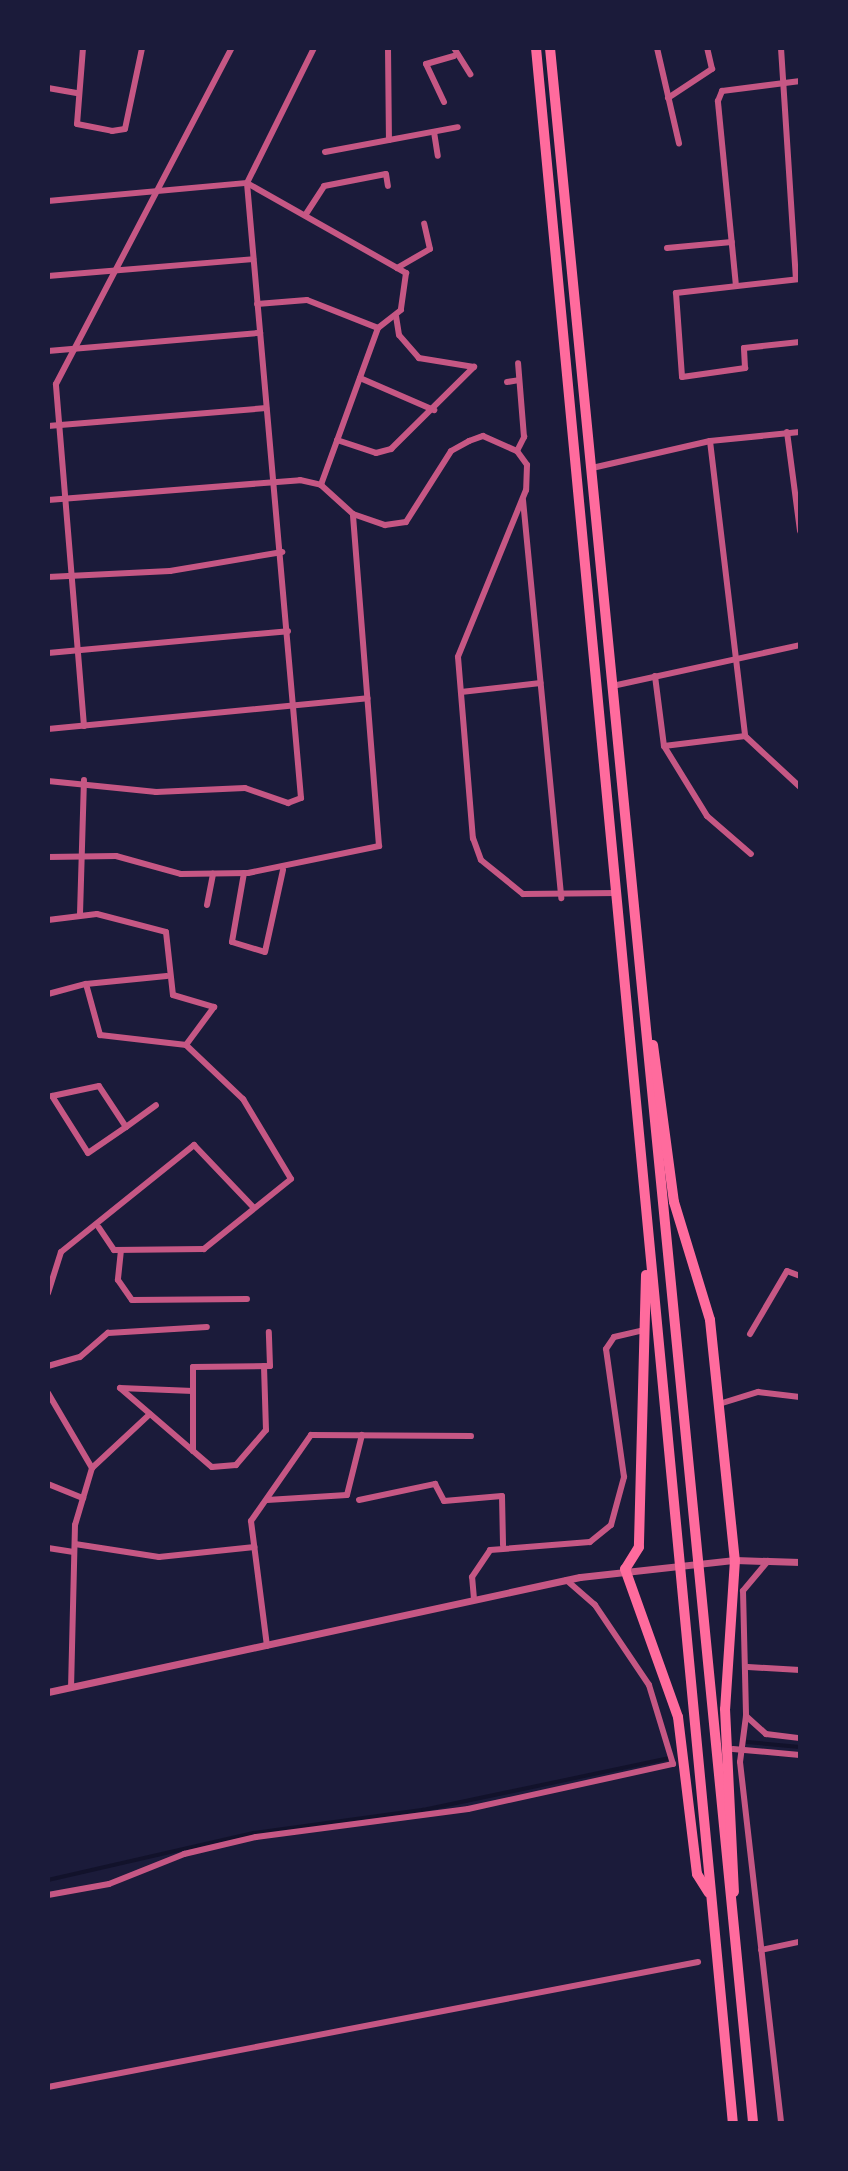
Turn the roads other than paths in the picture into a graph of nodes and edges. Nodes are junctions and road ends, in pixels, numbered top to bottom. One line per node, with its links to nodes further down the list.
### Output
1 (83, 48): 16 (street)
2 (142, 48): 16 (street)
3 (232, 48): 27 (street)
4 (314, 48): 25 (street)
5 (388, 48): 21 (street)
6 (657, 48): 17 (street)
7 (707, 48): 17 (street)
8 (781, 48): 14 (street)
9 (454, 52): 12 (street); 18 (street)
10 (537, 53): 94 (highway)
11 (551, 53): 59 (highway)
12 (470, 74)
13 (800, 81): 14 (street)
14 (780, 83): 31 (street); 37 (street)
15 (48, 88): 16 (street)
16 (77, 93)
17 (668, 98): 22 (street)
18 (444, 102)
19 (458, 127): 20 (street)
20 (434, 132): 21 (street); 24 (street)
21 (389, 140): 23 (street)
22 (679, 143)
23 (325, 152)
24 (438, 156)
25 (247, 183): 27 (street); 29 (street); 33 (street)
26 (388, 186): 29 (street)
27 (158, 192): 28 (street); 35 (street)
28 (48, 201)
29 (306, 214): 34 (street)
30 (424, 224): 34 (street)
31 (732, 242): 32 (street); 38 (street)
32 (667, 248)
33 (253, 259): 35 (street); 39 (street)
34 (397, 268): 40 (street)
35 (116, 270): 36 (street); 44 (street)
36 (48, 276)
37 (798, 279): 38 (street)
38 (736, 286): 43 (street)
39 (257, 304): 41 (street); 42 (street)
40 (396, 316): 41 (street); 51 (street)
41 (378, 328): 47 (street)
42 (260, 333): 44 (street); 50 (street)
43 (800, 342)
44 (73, 349): 45 (street); 52 (street)
45 (48, 351)
46 (518, 363): 48 (street)
47 (360, 378): 51 (street); 56 (street)
48 (519, 380): 49 (street); 58 (street)
49 (507, 382)
50 (266, 408): 52 (street); 60 (street)
51 (434, 410): 56 (street)
52 (60, 425): 53 (street); 62 (street)
53 (48, 426)
54 (787, 432): 55 (street); 57 (street); 66 (street)
55 (800, 432)
56 (337, 440): 61 (street)
57 (710, 441): 59 (street); 74 (street)
58 (517, 451): 63 (street); 65 (street)
59 (592, 468): 77 (highway)
60 (273, 482): 61 (street); 62 (street); 67 (street)
61 (321, 485): 65 (street)
62 (68, 498): 64 (street); 68 (street)
63 (523, 499): 76 (street); 78 (street)
64 (48, 500)
65 (353, 514): 79 (street)
66 (800, 531)
67 (282, 552): 68 (street); 70 (street)
68 (73, 574): 69 (street); 72 (street)
69 (48, 577)
70 (288, 631): 72 (street); 80 (street)
71 (800, 645): 74 (street)
72 (78, 651): 73 (street); 81 (street)
73 (48, 653)
74 (731, 660): 75 (street); 83 (street)
75 (655, 676): 77 (street); 84 (street)
76 (540, 683): 78 (street); 95 (street)
77 (617, 685): 102 (highway)
78 (461, 692): 95 (street)
79 (368, 698): 80 (street); 91 (street)
80 (294, 708): 81 (street); 85 (street)
81 (84, 726): 82 (street)
82 (48, 729)
83 (745, 736): 84 (street); 87 (street)
84 (664, 746): 88 (street)
85 (84, 780): 86 (street); 89 (street)
86 (48, 781)
87 (800, 787)
88 (751, 854)
89 (86, 855): 90 (street); 93 (street); 97 (street)
90 (48, 857)
91 (283, 870): 92 (street); 92 (street)
92 (244, 873): 93 (street)
93 (213, 874): 96 (street)
94 (617, 893): 95 (street); 110 (highway)
95 (561, 898)
96 (207, 905)
97 (80, 914): 98 (street); 99 (street)
98 (48, 920)
99 (167, 976): 100 (street); 103 (street)
100 (86, 984): 101 (street); 103 (street)
101 (48, 994)
102 (645, 1012): 123 (highway); 156 (highway)
103 (186, 1045): 107 (street)
104 (50, 1093): 106 (street); 106 (street)
105 (156, 1105): 106 (street)
106 (126, 1127)
107 (254, 1208): 108 (street); 109 (street)
108 (99, 1228): 109 (street); 112 (street)
109 (121, 1250): 113 (street)
110 (648, 1254): 115 (highway); 154 (highway)
111 (800, 1276): 117 (street)
112 (48, 1293)
113 (247, 1299)
114 (207, 1327): 118 (street)
115 (640, 1331): 134 (street); 141 (highway)
116 (269, 1332): 119 (street)
117 (750, 1334)
118 (48, 1366)
119 (264, 1366): 120 (street); 127 (street)
120 (193, 1391): 124 (street); 127 (street)
121 (48, 1395): 128 (street)
122 (800, 1397): 123 (street)
123 (719, 1404): 138 (highway)
124 (150, 1414): 127 (street); 128 (street)
125 (362, 1435): 126 (street); 131 (street); 131 (street)
126 (471, 1436)
127 (193, 1451)
128 (92, 1468): 130 (street)
129 (48, 1484): 130 (street)
130 (83, 1498): 133 (street)
131 (267, 1500): 135 (street)
132 (359, 1500): 134 (street)
133 (75, 1544): 135 (street); 137 (street)
134 (503, 1545): 143 (street)
135 (254, 1547): 144 (street)
136 (48, 1548): 137 (street)
137 (74, 1552): 147 (street)
138 (735, 1560): 139 (street); 141 (street); 156 (highway)
139 (768, 1561): 140 (street); 145 (street)
140 (800, 1562)
141 (625, 1569): 142 (street); 154 (highway)
142 (566, 1580): 143 (street); 155 (street)
143 (474, 1599): 144 (street)
144 (267, 1646): 147 (street)
145 (748, 1667): 146 (street); 149 (street)
146 (800, 1670)
147 (71, 1688): 148 (street)
148 (48, 1692)
149 (746, 1716): 150 (street); 151 (street)
150 (800, 1738)
151 (742, 1748): 152 (street); 153 (street); 158 (street)
152 (733, 1749)
153 (800, 1755)
154 (710, 1894): 161 (highway)
155 (48, 1895)
156 (732, 1919): 162 (highway)
157 (800, 1942): 158 (street)
158 (761, 1950): 163 (street)
159 (698, 1962): 160 (street)
160 (48, 2087)
161 (733, 2123)
162 (753, 2123)
163 (781, 2123)

